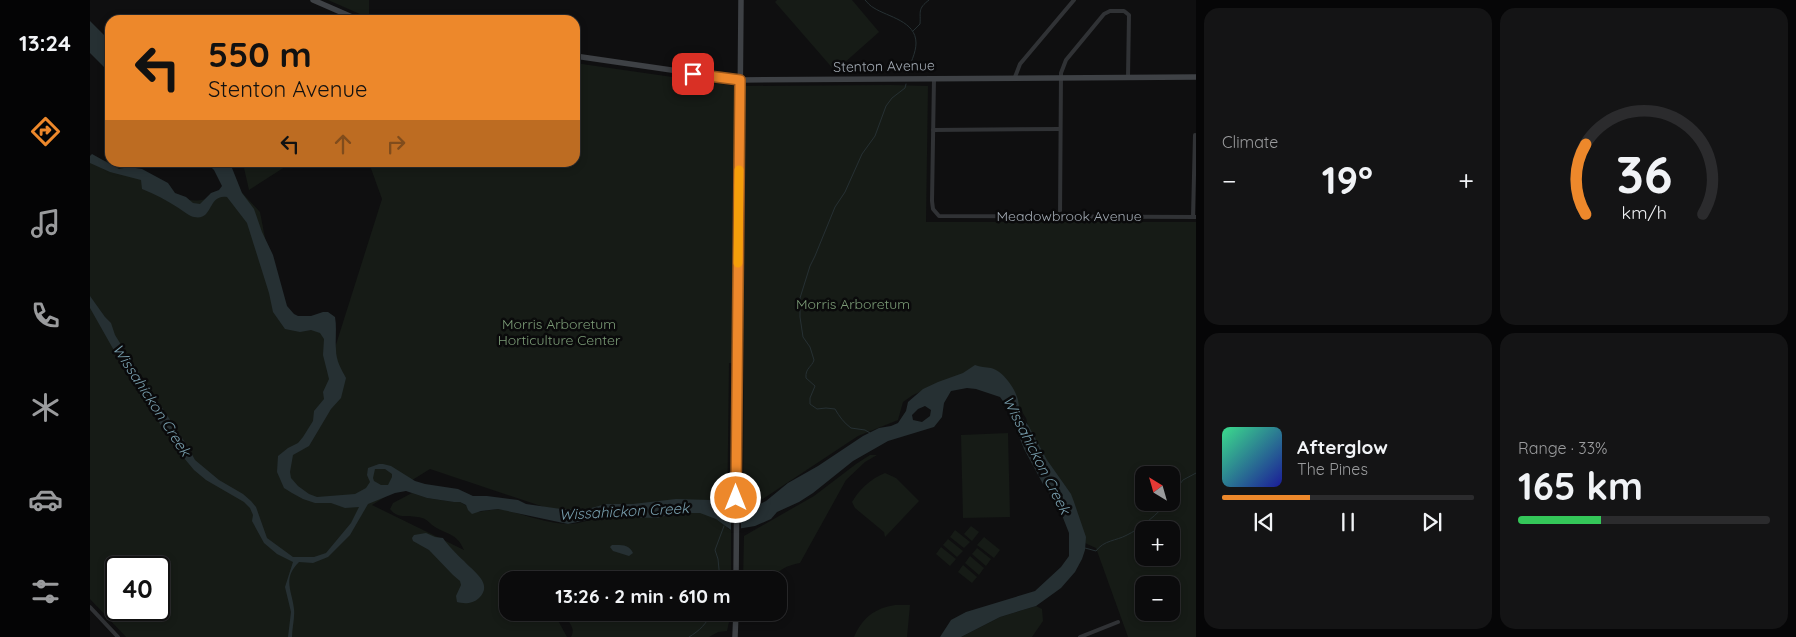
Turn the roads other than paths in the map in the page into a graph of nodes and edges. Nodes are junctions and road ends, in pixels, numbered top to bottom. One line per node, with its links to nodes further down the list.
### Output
1 (314, 0): 4 (street)
2 (742, 0): 11 (street)
3 (1074, 0): 7 (street)
4 (347, 15)
5 (580, 57): 11 (street, Stenton Avenue)
6 (1128, 76): 8 (street, Stenton Avenue); 8 (street); 9 (street, Stenton Avenue)
7 (1015, 77): 8 (street, Stenton Avenue); 10 (street, Stenton Avenue)
8 (1060, 77): 12 (street)
9 (1196, 77)
10 (934, 78): 11 (street, Stenton Avenue); 13 (street)
11 (740, 80): 17 (street)
12 (1060, 129): 13 (street); 16 (street)
13 (933, 130): 16 (street, Meadowbrook Avenue)
14 (1195, 135): 15 (street)
15 (1194, 216): 16 (street, Meadowbrook Avenue)
16 (1060, 217)
17 (736, 571)
18 (90, 607): 21 (street)
19 (736, 621): 22 (street)
20 (1118, 622): 23 (street)
21 (118, 637)
22 (735, 637)
23 (1080, 637)

